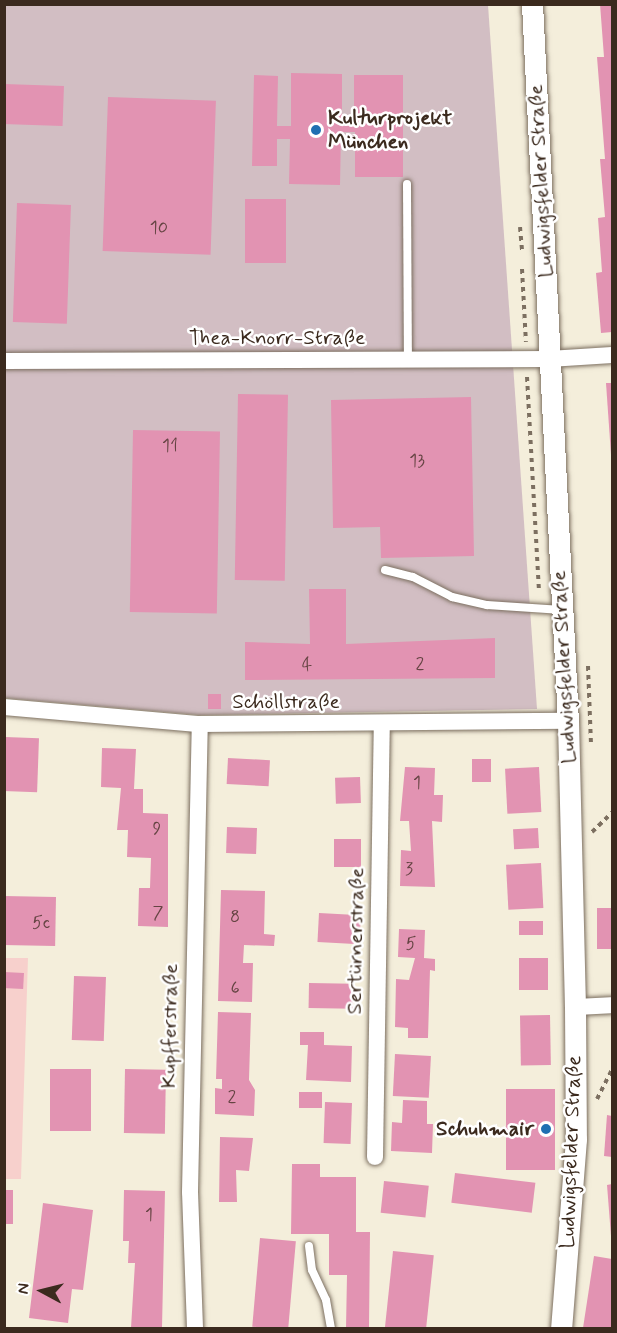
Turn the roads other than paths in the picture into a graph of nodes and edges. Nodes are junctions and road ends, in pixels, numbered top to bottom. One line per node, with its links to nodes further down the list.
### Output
1 (532, 4): 4 (street, Ludwigsfelder Straße)
2 (407, 184): 5 (lane)
3 (612, 355): 4 (street, Thea-Knorr-Straße)
4 (549, 359): 5 (street, Thea-Knorr-Straße); 8 (street, Ludwigsfelder Straße)
5 (408, 360): 6 (street, Thea-Knorr-Straße)
6 (4, 361)
7 (385, 570): 8 (lane)
8 (562, 610): 10 (street, Ludwigsfelder Straße)
9 (4, 707): 11 (street, Schöllstraße)
10 (568, 721): 12 (street, Schöllstraße); 14 (street, Ludwigsfelder Straße)
11 (200, 724): 12 (street, Schöllstraße); 17 (street, Kupfferstraße)
12 (382, 724): 15 (street, Sertürnerstraße)
13 (612, 1005): 14 (street)
14 (575, 1007): 19 (street, Ludwigsfelder Straße)
15 (375, 1157)
16 (309, 1246): 18 (lane)
17 (195, 1329)
18 (330, 1329)
19 (561, 1329)

